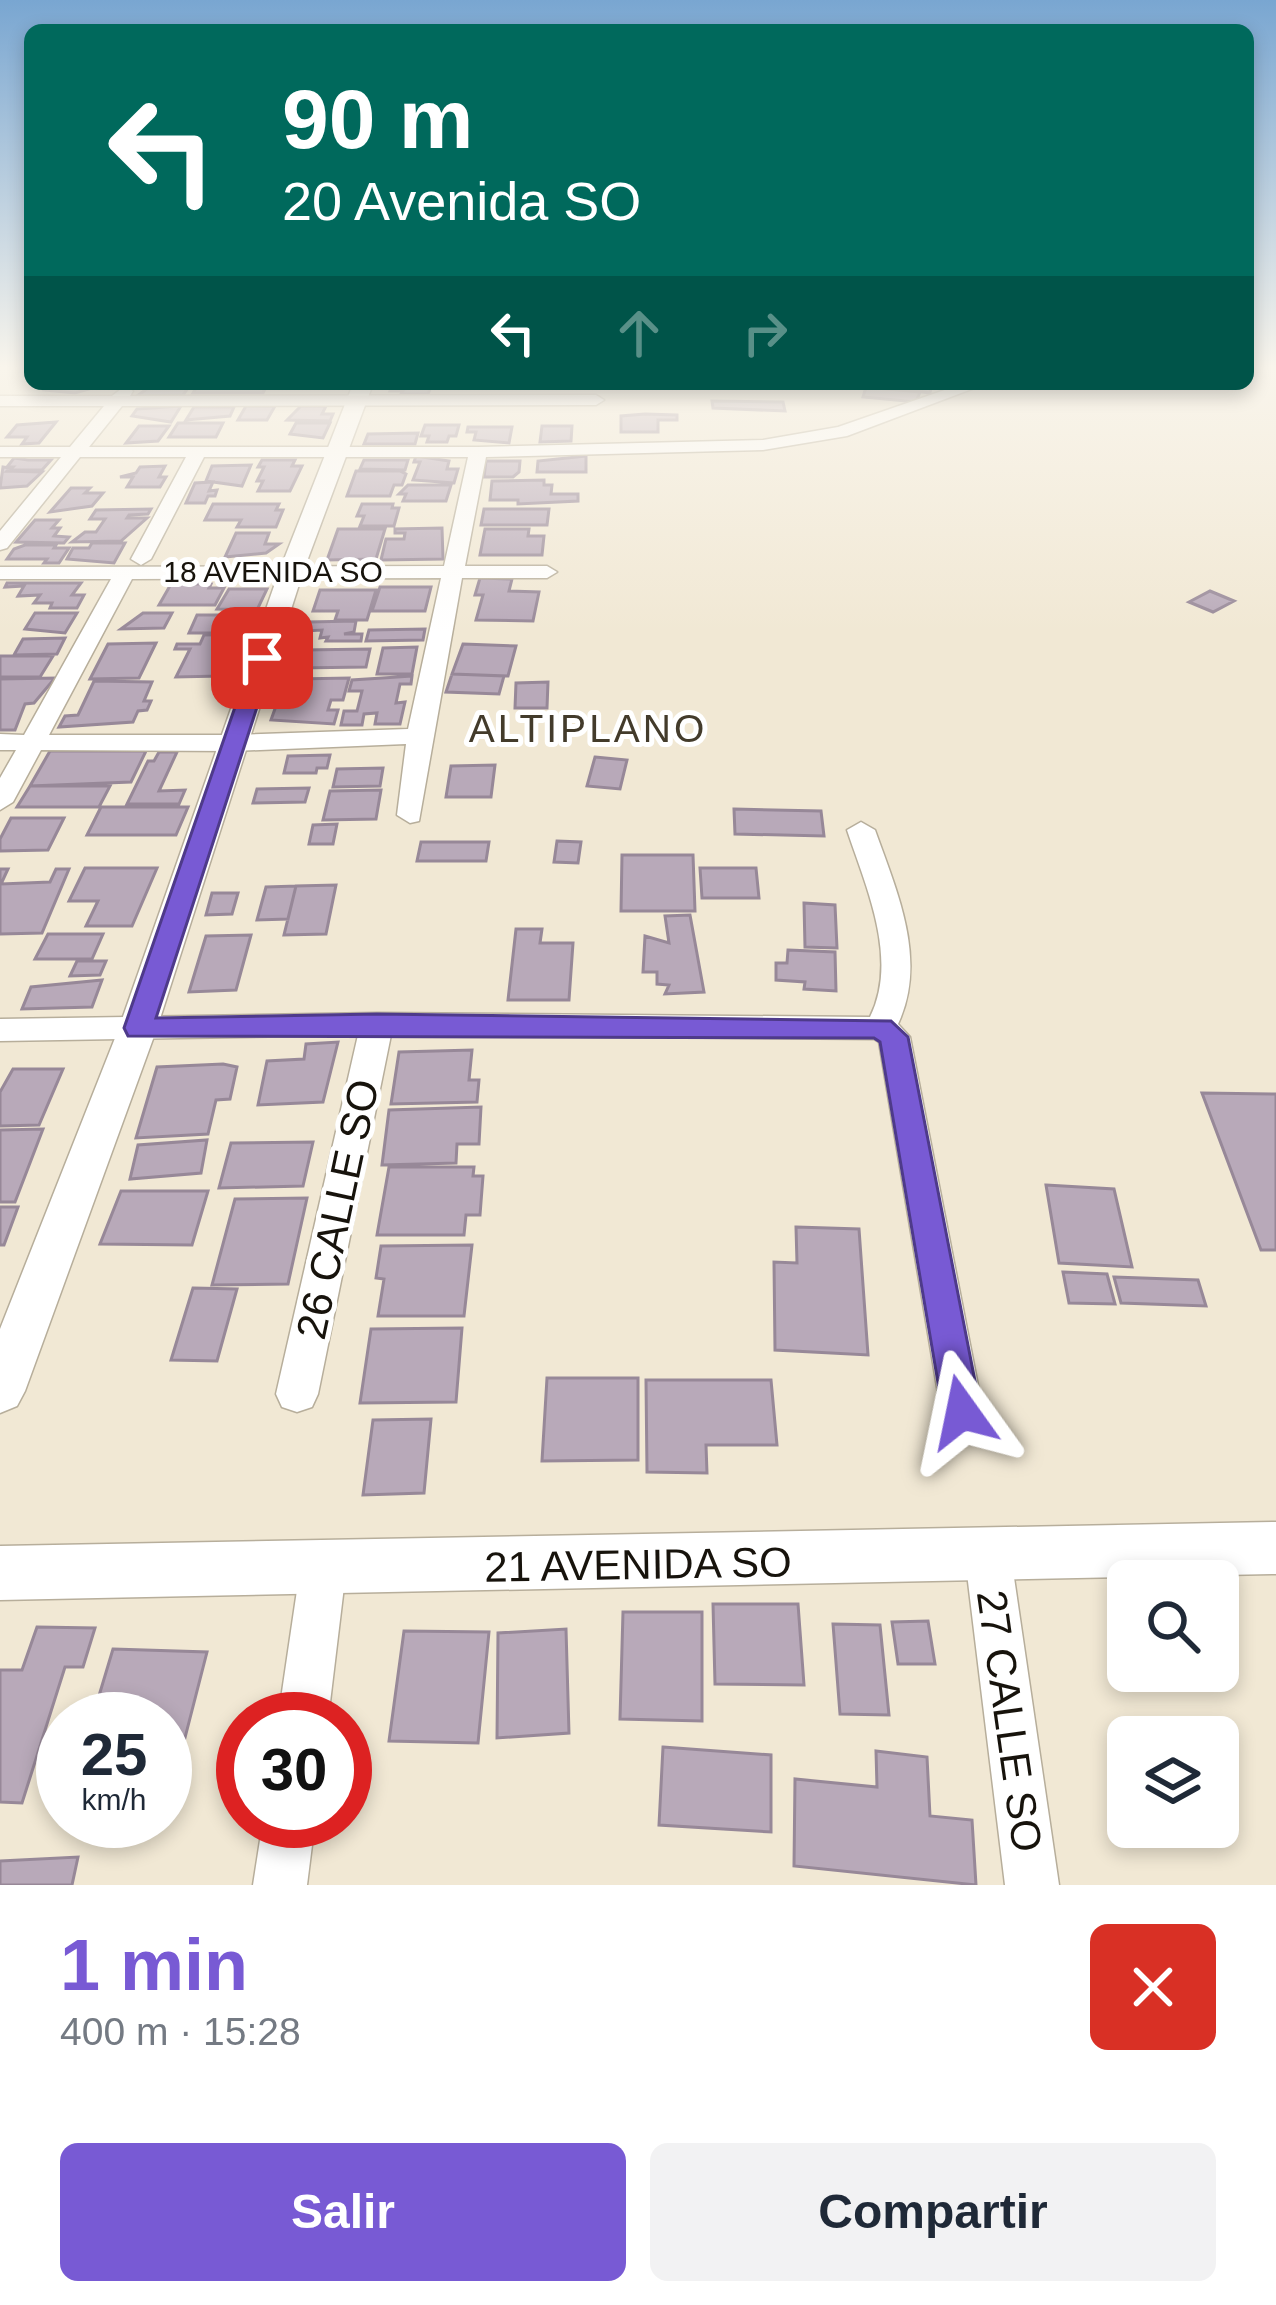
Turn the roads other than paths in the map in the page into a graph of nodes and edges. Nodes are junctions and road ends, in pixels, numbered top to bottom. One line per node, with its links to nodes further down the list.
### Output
1 (72, 457): 5 (street)
2 (196, 457): 6 (street)
3 (336, 457): 8 (street)
4 (477, 457): 7 (street)
5 (0, 544)
6 (133, 566): 8 (street, 18 AVENIDA SO); 10 (street, 18 AVENIDA SO); 12 (street)
7 (454, 571): 8 (street, 18 AVENIDA SO); 9 (street, 18 AVENIDA SO); 11 (street)
8 (291, 572): 14 (street)
9 (547, 572)
10 (0, 574)
11 (419, 736): 14 (street); 16 (street)
12 (34, 741): 13 (street); 14 (street); 15 (street)
13 (0, 742)
14 (234, 743): 19 (street)
15 (0, 802)
16 (410, 815)
17 (861, 830): 20 (street)
18 (377, 1024): 19 (street); 20 (street); 23 (street, 26 CALLE SO)
19 (138, 1028): 21 (street); 22 (street)
20 (868, 1028): 24 (street)
21 (0, 1030)
22 (0, 1391)
23 (297, 1394)
24 (962, 1412)
25 (1276, 1548): 26 (street, 21 AVENIDA SO)
26 (988, 1557): 27 (street, 21 AVENIDA SO); 32 (street, 27 CALLE SO)
27 (323, 1570): 28 (street, 21 AVENIDA SO); 29 (street)
28 (0, 1574)
29 (307, 1692)
30 (285, 1848): 31 (street)
31 (280, 1885)
32 (1032, 1885)

